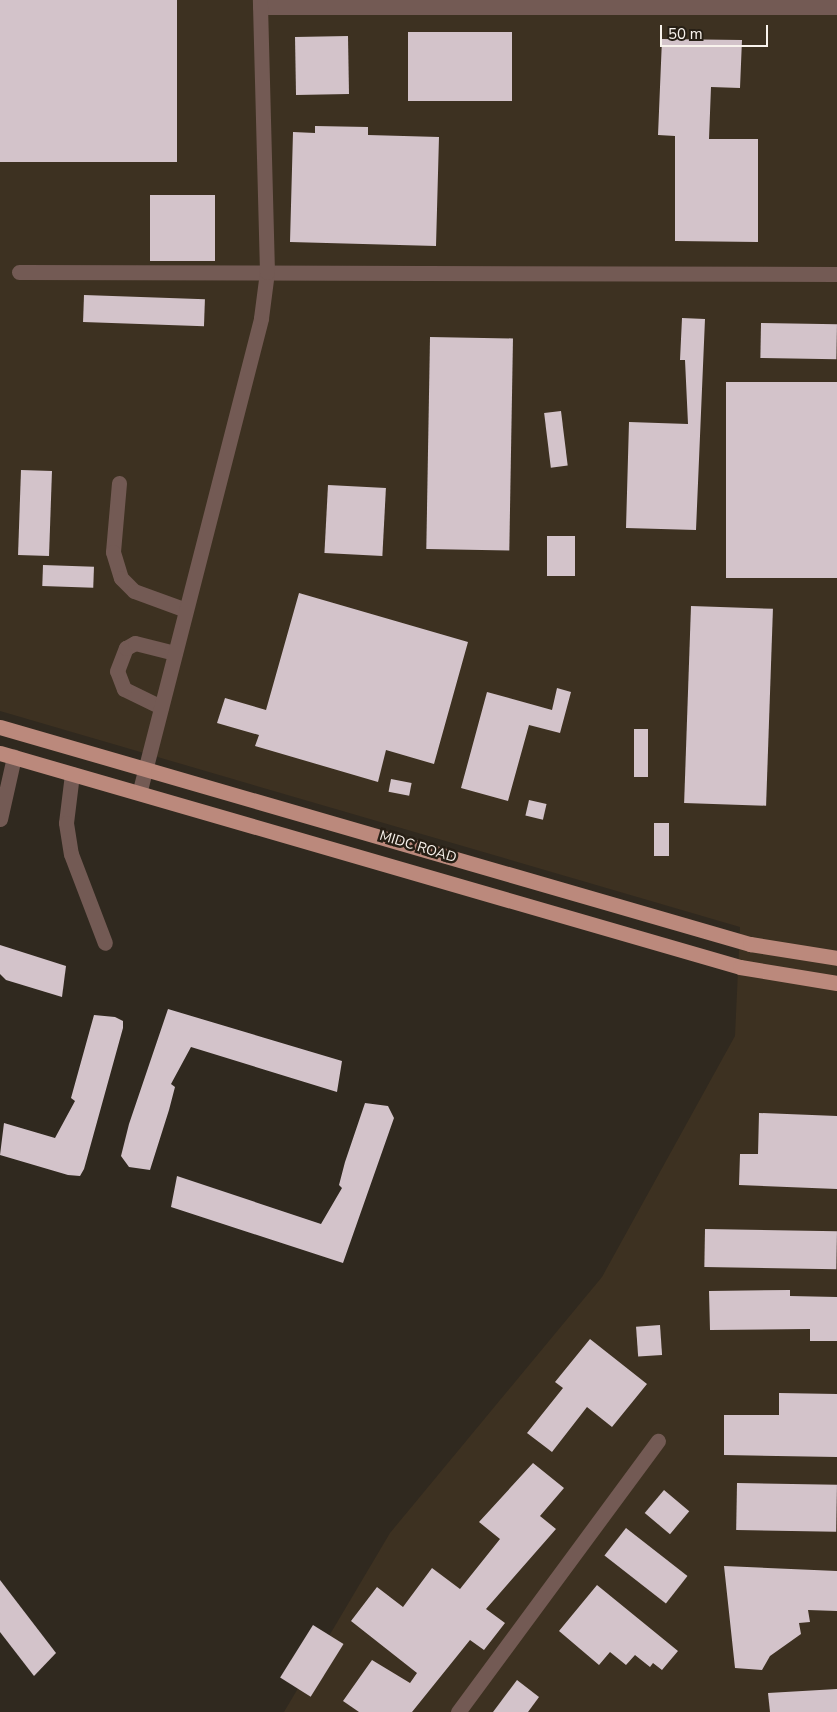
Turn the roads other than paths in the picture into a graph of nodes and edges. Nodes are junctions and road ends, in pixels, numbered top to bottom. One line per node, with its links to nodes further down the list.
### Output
1 (260, 4): 2 (street); 4 (street)
2 (837, 6)
3 (19, 272): 4 (street)
4 (267, 272): 5 (street); 7 (street)
5 (837, 274)
6 (119, 483): 7 (street)
7 (186, 610): 8 (street)
8 (175, 653): 9 (street); 9 (street)
9 (161, 707): 12 (street)
10 (0, 727): 12 (main road, MIDC ROAD)
11 (7, 755): 13 (main road, MIDC ROAD); 15 (street)
12 (146, 766): 14 (street); 17 (main road, MIDC ROAD)
13 (72, 774): 14 (main road, MIDC ROAD); 16 (street)
14 (140, 790): 18 (main road, MIDC ROAD)
15 (0, 819)
16 (105, 943)
17 (837, 958)
18 (837, 983)
19 (658, 1441): 20 (street)
20 (458, 1712)

